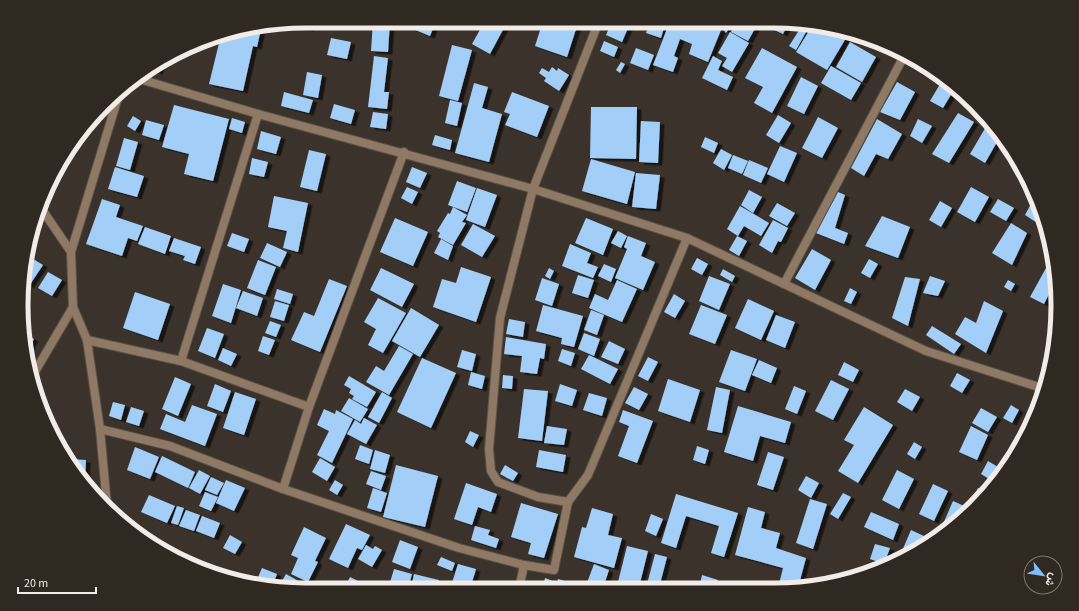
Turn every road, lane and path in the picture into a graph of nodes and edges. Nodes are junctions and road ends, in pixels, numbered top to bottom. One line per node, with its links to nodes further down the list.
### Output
1 (596, 28): 7 (street)
2 (902, 60): 11 (street)
3 (144, 80): 5 (street)
4 (116, 103): 10 (street)
5 (258, 114): 6 (street); 14 (street)
6 (404, 152): 7 (street); 17 (street)
7 (533, 189): 9 (street); 21 (street)
8 (44, 213): 10 (street)
9 (687, 238): 11 (street); 21 (street)
10 (71, 252): 12 (street)
11 (784, 284): 16 (street)
12 (73, 307): 13 (street); 15 (street)
13 (87, 340): 14 (street); 18 (street)
14 (181, 361): 17 (street)
15 (35, 370)
16 (1039, 387)
17 (310, 407): 19 (street)
18 (100, 429): 19 (street); 20 (street)
19 (283, 489): 22 (street)
20 (106, 499)
21 (568, 502): 22 (street)
22 (524, 565): 23 (street)
23 (520, 583)

